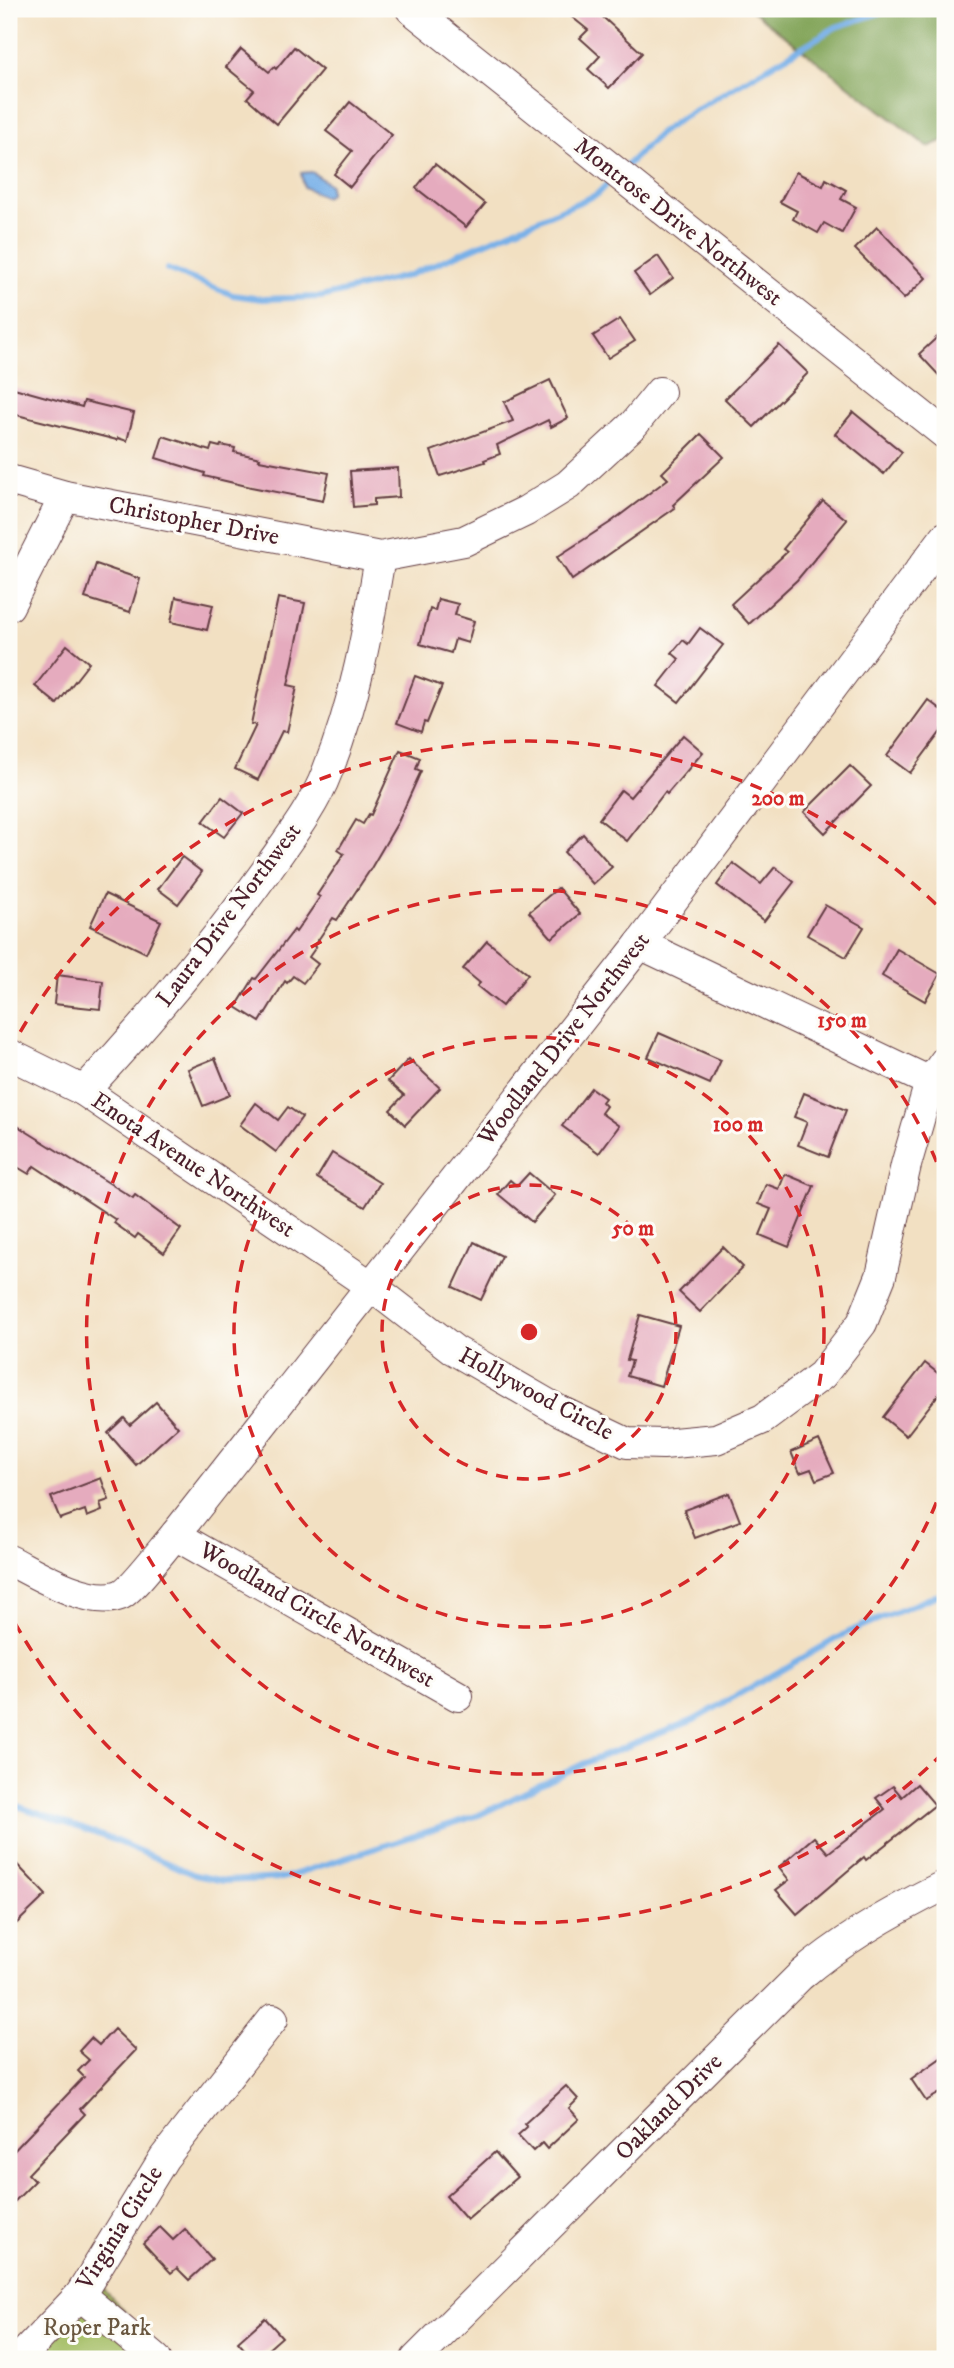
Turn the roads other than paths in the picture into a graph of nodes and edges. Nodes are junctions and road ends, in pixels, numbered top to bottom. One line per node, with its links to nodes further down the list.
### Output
1 (411, 9): 3 (street, Montrose Drive Northwest)
2 (660, 392): 7 (street)
3 (945, 433)
4 (9, 480): 5 (street, Christopher Drive)
5 (65, 496): 7 (street, Christopher Drive); 8 (street)
6 (945, 537): 9 (street, Woodland Drive Northwest)
7 (380, 557): 12 (street, Laura Drive Northwest)
8 (9, 606)
9 (640, 944): 11 (street); 13 (street, Woodland Drive Northwest)
10 (9, 1054): 12 (street, Enota Avenue Northwest)
11 (940, 1077): 13 (street, Hollywood Circle)
12 (84, 1091): 13 (street, Enota Avenue Northwest)
13 (371, 1286): 14 (street, Woodland Drive Northwest)
14 (175, 1535): 15 (street, Woodland Drive Northwest); 16 (street, Woodland Circle Northwest)
15 (9, 1560)
16 (458, 1696)
17 (945, 1885): 22 (street, Oakland Drive)
18 (273, 2018): 19 (street, Virginia Circle)
19 (80, 2295): 20 (street, Virginia Circle); 21 (street)
20 (19, 2359)
21 (156, 2359)
22 (416, 2359)

